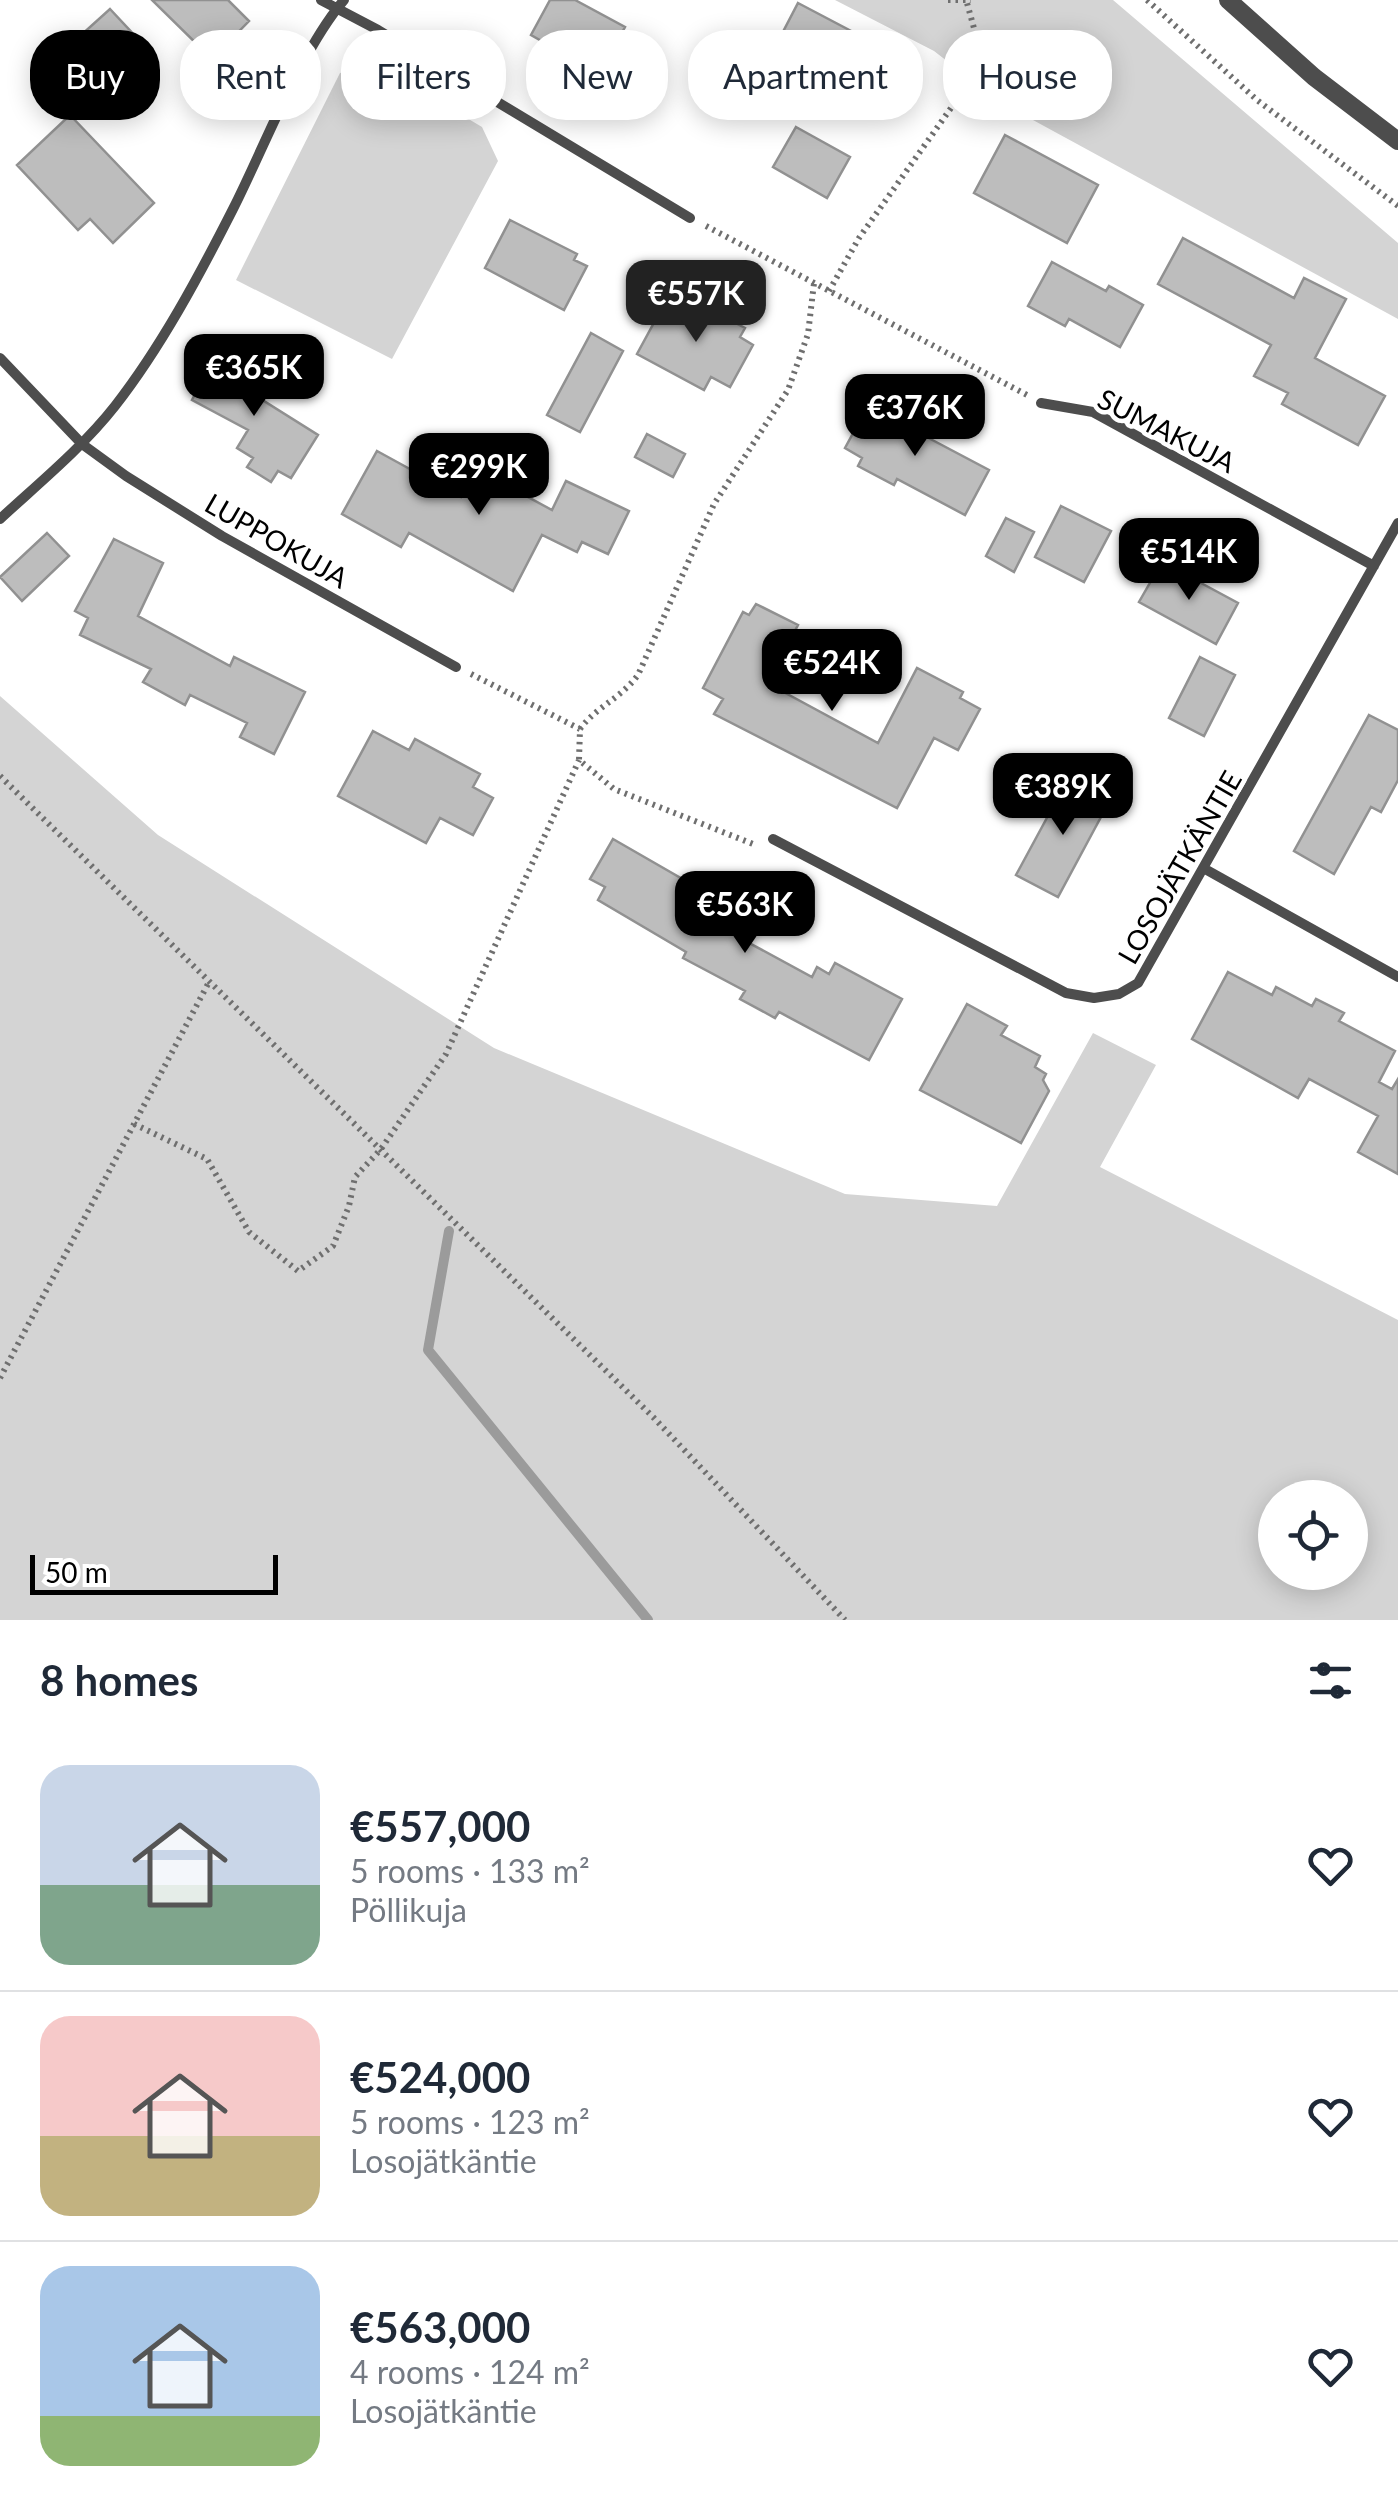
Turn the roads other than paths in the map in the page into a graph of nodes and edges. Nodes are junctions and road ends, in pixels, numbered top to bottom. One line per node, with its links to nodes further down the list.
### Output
1 (321, 0): 3 (street)
2 (1228, 0): 4 (street)
3 (340, 4): 5 (street); 8 (street)
4 (1398, 141)
5 (690, 218)
6 (0, 358): 8 (street, LUPPOKUJA)
7 (1041, 404): 11 (street, SUMAKUJA)
8 (82, 444): 9 (street); 12 (street, LUPPOKUJA)
9 (0, 519)
10 (1398, 523): 11 (street, LOSOJÄTKÄNTIE)
11 (1374, 566): 14 (street, LOSOJÄTKÄNTIE)
12 (456, 667)
13 (773, 839): 14 (street, LOSOJÄTKÄNTIE)
14 (1205, 869): 15 (street)
15 (1398, 977)

